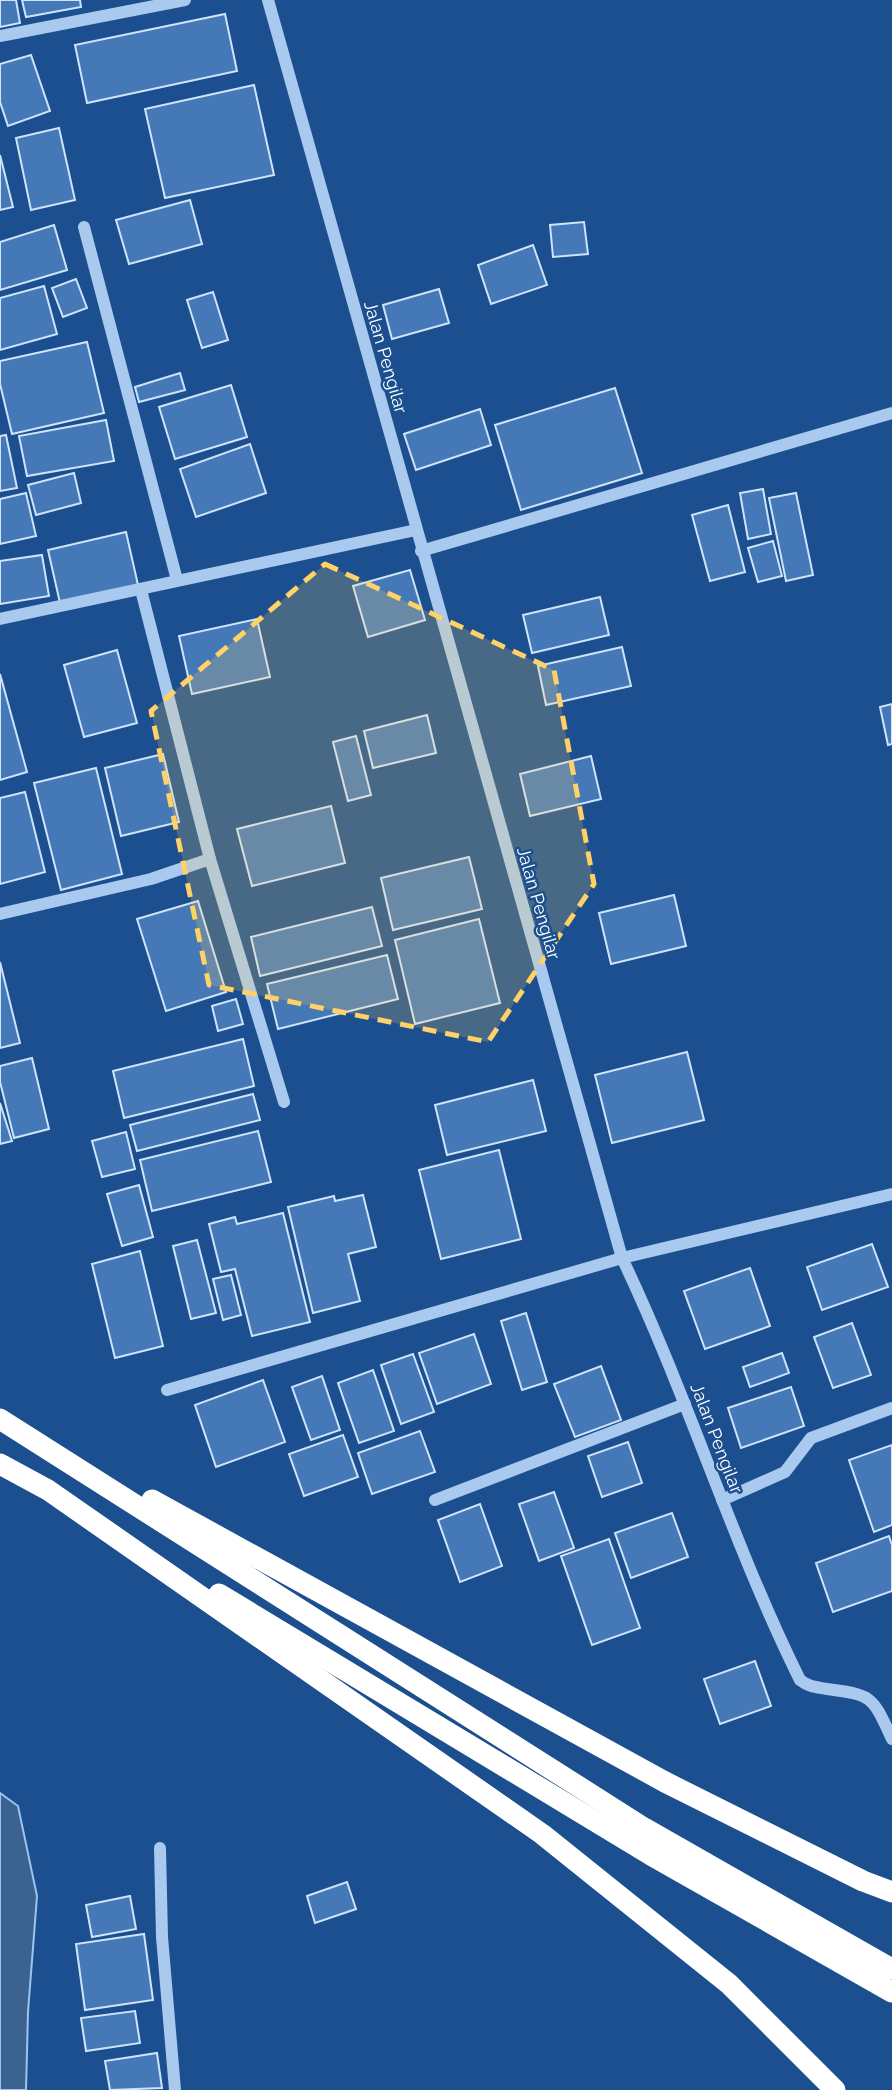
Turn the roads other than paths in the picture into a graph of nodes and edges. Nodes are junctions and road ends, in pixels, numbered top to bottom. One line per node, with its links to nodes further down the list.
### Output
1 (185, 0): 3 (street)
2 (268, 0): 6 (street, Jalan Pengilar)
3 (0, 36)
4 (84, 227): 8 (street)
5 (892, 412): 7 (street)
6 (416, 530): 7 (street, Jalan Pengilar); 8 (street)
7 (421, 551): 15 (street, Jalan Pengilar)
8 (177, 580): 9 (street)
9 (141, 590): 10 (street); 11 (street)
10 (0, 619)
11 (210, 859): 12 (street); 13 (street)
12 (0, 914)
13 (284, 1102)
14 (892, 1194): 15 (street)
15 (622, 1258): 16 (street); 17 (street, Jalan Pengilar)
16 (167, 1390)
17 (685, 1404): 22 (street); 23 (street, Jalan Pengilar)
18 (892, 1408): 23 (street)
19 (0, 1418): 26 (highway); 27 (highway)
20 (0, 1464): 21 (highway)
21 (48, 1490): 28 (highway); 30 (highway)
22 (435, 1500)
23 (722, 1500): 24 (street, Jalan Pengilar)
24 (892, 1739)
25 (160, 1848): 29 (street)
26 (892, 1892)
27 (892, 1969)
28 (892, 1992)
29 (175, 2090)
30 (835, 2090)

